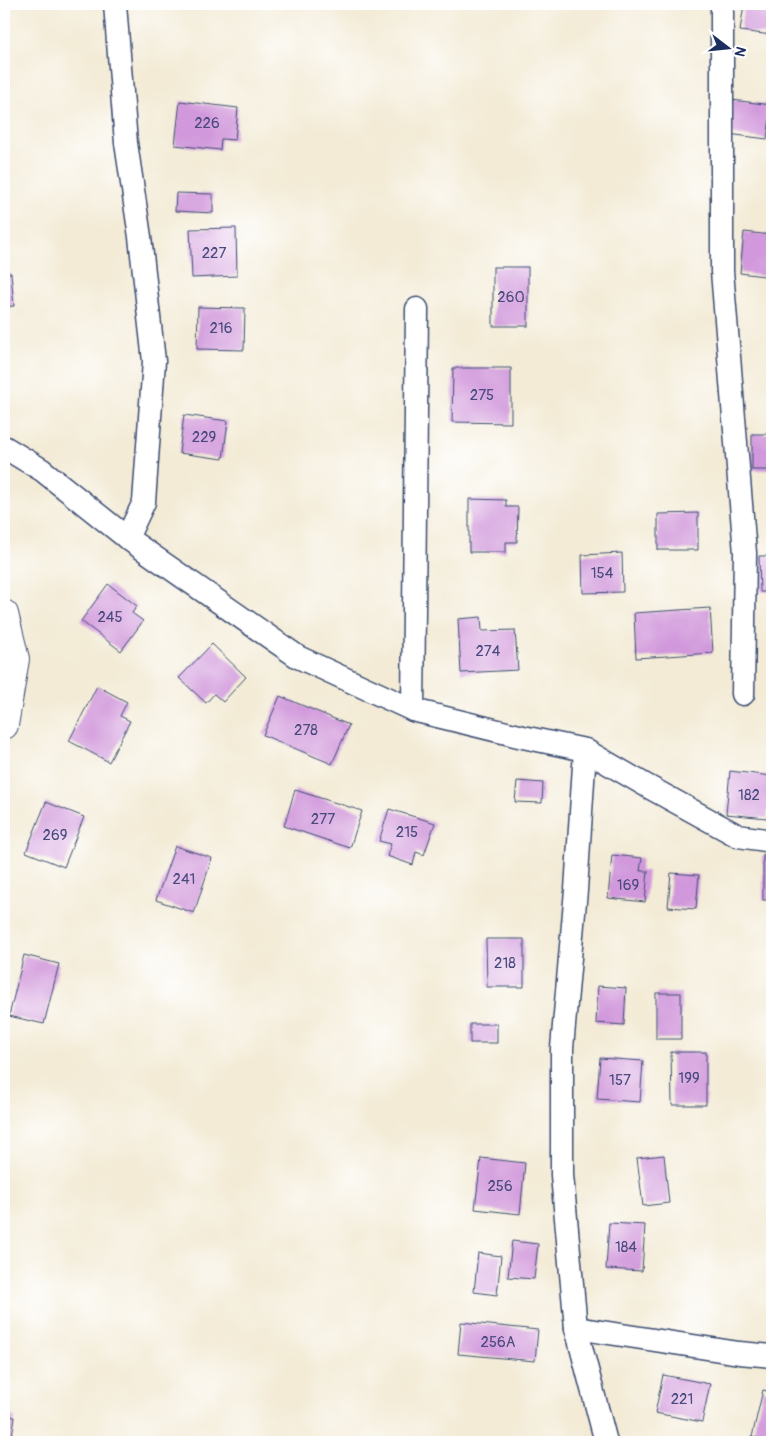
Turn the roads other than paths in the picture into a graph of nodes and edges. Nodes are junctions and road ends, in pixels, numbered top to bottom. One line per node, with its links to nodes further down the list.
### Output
1 (114, 4): 5 (street)
2 (722, 4): 7 (street)
3 (416, 309): 8 (street)
4 (4, 447): 5 (street)
5 (127, 538): 8 (street)
6 (4, 614): 9 (street)
7 (743, 694)
8 (413, 710): 10 (street)
9 (4, 725)
10 (585, 750): 11 (street); 12 (street)
11 (772, 841)
12 (576, 1328): 13 (street); 14 (street)
13 (772, 1356)
14 (606, 1442)

